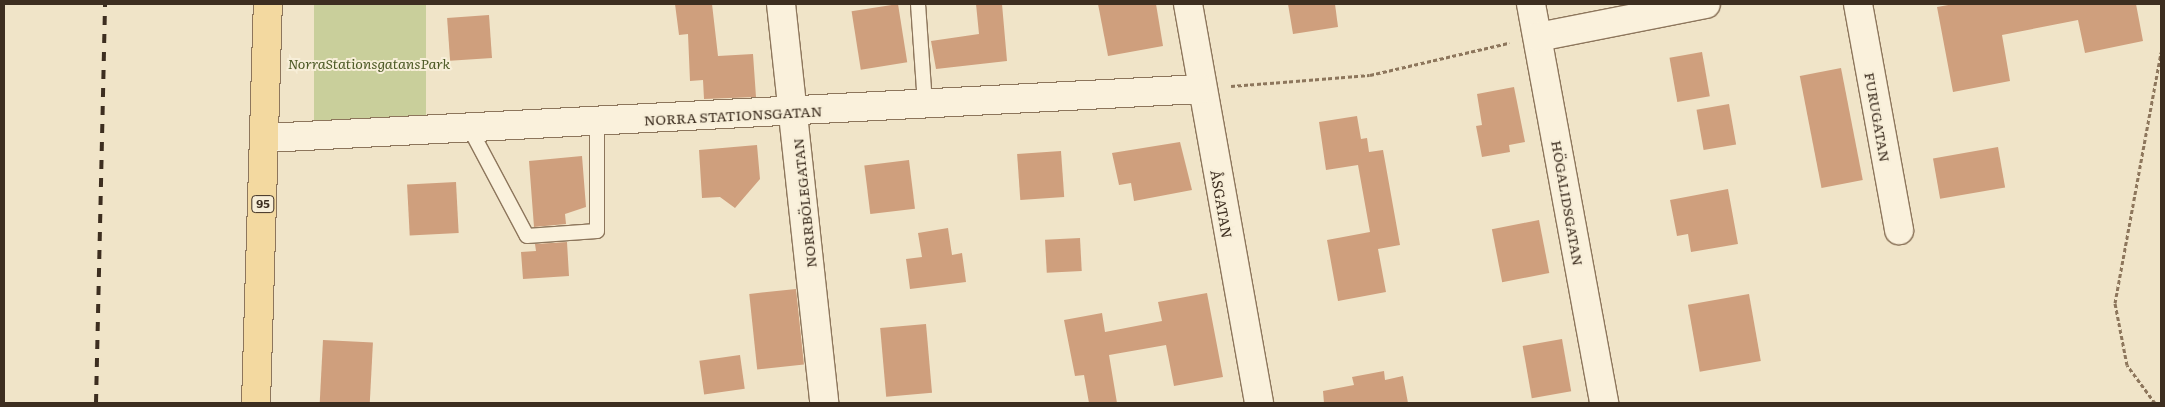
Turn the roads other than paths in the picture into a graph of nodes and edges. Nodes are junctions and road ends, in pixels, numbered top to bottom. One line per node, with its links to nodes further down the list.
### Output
1 (268, 4): 14 (main road, 95)
2 (781, 4): 11 (street, NORRBÖLEGATAN)
3 (918, 4): 10 (lane)
4 (1188, 4): 9 (street, ÅSGATAN)
5 (1531, 4): 8 (street, HÖGALIDSGATAN)
6 (1706, 4): 8 (street)
7 (1858, 4): 15 (street, FURUGATAN)
8 (1538, 37): 19 (street, HÖGALIDSGATAN)
9 (1201, 89): 10 (street, NORRA STATIONSGATAN); 18 (street, ÅSGATAN)
10 (925, 105): 11 (street, NORRA STATIONSGATAN)
11 (796, 113): 12 (street, NORRA STATIONSGATAN); 17 (street, NORRBÖLEGATAN)
12 (597, 121): 13 (street, NORRA STATIONSGATAN); 13 (lane)
13 (469, 127): 14 (street, NORRA STATIONSGATAN)
14 (266, 138): 16 (main road, 95)
15 (1899, 230)
16 (256, 403)
17 (824, 403)
18 (1259, 403)
19 (1604, 403)

